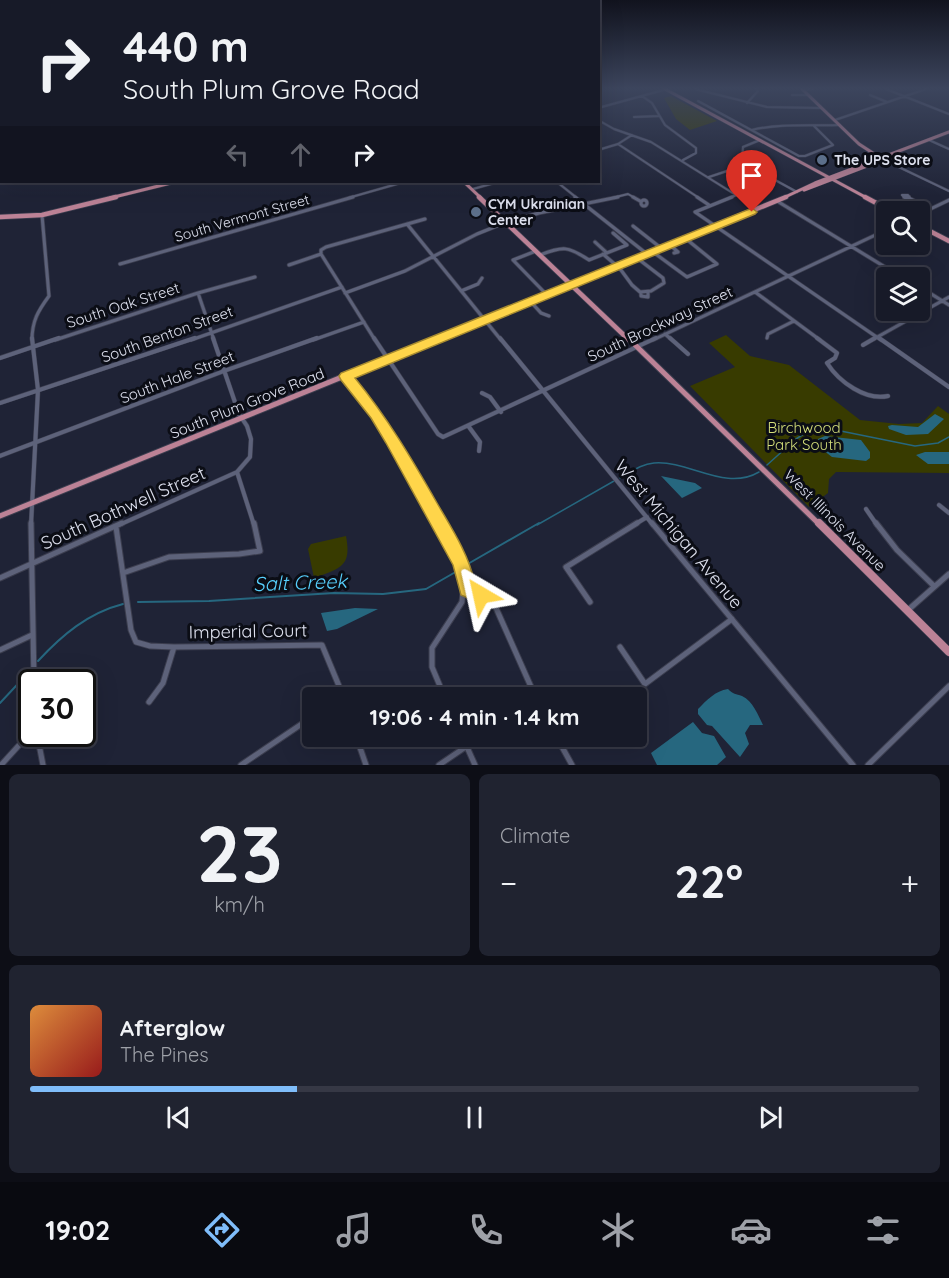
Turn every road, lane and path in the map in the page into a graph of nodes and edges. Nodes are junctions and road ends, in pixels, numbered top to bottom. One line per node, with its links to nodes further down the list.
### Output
1 (607, 125): 9 (street)
2 (666, 125): 16 (street)
3 (732, 125): 10 (main road)
4 (740, 125): 7 (street)
5 (840, 125): 6 (street); 15 (main road)
6 (814, 126): 7 (street); 7 (street)
7 (751, 131)
8 (949, 132): 11 (main road, South Plum Grove Road)
9 (632, 135): 12 (street); 16 (street)
10 (760, 140): 19 (main road); 30 (street)
11 (929, 140): 14 (street); 15 (main road, South Plum Grove Road)
12 (618, 144): 13 (street); 39 (street)
13 (600, 149)
14 (949, 149)
15 (882, 159): 19 (main road, South Plum Grove Road); 20 (main road, South Plum Grove Road); 29 (street)
16 (682, 160): 18 (street)
17 (727, 171): 18 (street)
18 (709, 177): 31 (street)
19 (830, 177): 20 (main road); 28 (main road, South Plum Grove Road)
20 (835, 180): 28 (main road, South Plum Grove Road); 37 (main road)
21 (171, 183): 41 (main road)
22 (401, 183): 64 (street, South Vermont Street)
23 (465, 183): 27 (main road)
24 (494, 183): 27 (street)
25 (558, 183): 38 (street)
26 (756, 187): 31 (street)
27 (473, 189): 44 (main road)
28 (804, 190): 30 (main road, South Plum Grove Road)
29 (949, 191)
30 (798, 193): 35 (main road, South Plum Grove Road)
31 (736, 195): 39 (street)
32 (909, 198): 36 (street)
33 (949, 200): 40 (street)
34 (640, 201): 38 (street)
35 (777, 201): 47 (main road, South Plum Grove Road); 55 (street)
36 (915, 201)
37 (876, 203)
38 (586, 205): 44 (street); 60 (street)
39 (709, 205): 47 (street)
40 (930, 209)
41 (42, 215): 42 (main road); 92 (street)
42 (2, 219)
43 (424, 219): 45 (street)
44 (507, 223): 58 (main road); 62 (street)
45 (407, 224): 61 (street); 62 (street, West Michigan Avenue)
46 (633, 226): 56 (street)
47 (715, 226): 51 (main road, South Plum Grove Road); 68 (street)
48 (930, 231): 52 (main road)
49 (614, 233): 59 (street)
50 (876, 235): 55 (street, South Brockway Street)
51 (685, 238): 54 (main road, South Plum Grove Road); 60 (street)
52 (949, 241)
53 (594, 242): 59 (street)
54 (669, 245): 56 (main road, South Plum Grove Road); 57 (street)
55 (851, 246): 67 (street); 68 (street, South Brockway Street)
56 (661, 248): 60 (main road, South Plum Grove Road)
57 (678, 252)
58 (538, 253): 59 (street); 71 (main road, West Illinois Avenue); 78 (street)
59 (605, 253): 66 (street)
60 (650, 253): 63 (main road, South Plum Grove Road)
61 (321, 254): 65 (street); 72 (street)
62 (434, 258): 73 (street, West Michigan Avenue); 76 (street)
63 (637, 258): 66 (main road, South Plum Grove Road); 66 (street)
64 (120, 264)
65 (289, 265)
66 (617, 266): 71 (main road, South Plum Grove Road)
67 (885, 267)
68 (788, 276): 74 (street, South Brockway Street); 90 (street)
69 (255, 277): 75 (street, South Oak Street)
70 (482, 278): 73 (street)
71 (570, 284): 78 (main road, South Plum Grove Road); 93 (main road, West Illinois Avenue)
72 (342, 287): 76 (street); 87 (street, South Benton Street)
73 (461, 291): 84 (street, West Michigan Avenue)
74 (755, 292): 85 (street); 88 (street, South Brockway Street)
75 (198, 293): 87 (street); 92 (street, South Oak Street)
76 (345, 293): 86 (street)
77 (930, 293): 81 (street)
78 (546, 294): 80 (main road, South Plum Grove Road)
79 (949, 297): 81 (street)
80 (530, 301): 83 (street); 84 (main road, South Plum Grove Road)
81 (942, 301): 82 (street); 90 (street)
82 (949, 305)
83 (549, 316)
84 (485, 320): 96 (main road, South Plum Grove Road); 101 (street, West Michigan Avenue)
85 (794, 321): 89 (street); 103 (street)
86 (364, 322): 96 (street); 97 (street, South Hale Street)
87 (211, 331): 97 (street); 100 (street, South Benton Street)
88 (665, 334): 93 (street, South Brockway Street); 94 (street)
89 (766, 338)
90 (877, 338): 91 (street); 99 (street)
91 (863, 345)
92 (32, 347): 95 (street, South Oak Street); 100 (street)
93 (636, 347): 101 (street, South Brockway Street); 126 (main road, West Illinois Avenue)
94 (688, 354)
95 (0, 357)
96 (387, 359): 98 (main road, South Plum Grove Road); 107 (street, South Brockway Street)
97 (224, 371): 106 (street); 108 (street, South Hale Street)
98 (346, 376): 106 (main road, South Plum Grove Road); 124 (street)
99 (949, 387)
100 (38, 390): 104 (street, South Benton Street); 108 (street)
101 (543, 392): 105 (street, South Brockway Street); 117 (street, West Michigan Avenue)
102 (482, 393): 105 (street)
103 (888, 396)
104 (0, 403)
105 (501, 412): 107 (street, South Brockway Street)
106 (241, 419): 111 (street, South Bothwell Street); 112 (main road, South Plum Grove Road)
107 (469, 427): 109 (street)
108 (37, 441): 110 (street, South Hale Street); 112 (street)
109 (479, 451)
110 (0, 456)
111 (237, 472): 118 (street, South Bothwell Street); 120 (street)
112 (31, 503): 116 (main road, South Plum Grove Road); 119 (street)
113 (939, 505): 115 (street)
114 (866, 509): 123 (street)
115 (949, 513)
116 (0, 516)
117 (647, 517): 125 (street); 127 (street, West Michigan Avenue)
118 (116, 527): 119 (street, South Bothwell Street); 120 (street, Imperial Court)
119 (33, 563): 122 (street, South Bothwell Street); 128 (street)
120 (123, 573): 131 (street, Imperial Court)
121 (949, 574): 123 (street)
122 (0, 578)
123 (934, 586): 126 (street)
124 (467, 588): 130 (street); 139 (street)
125 (590, 602)
126 (907, 610): 134 (main road, West Illinois Avenue)
127 (732, 619): 132 (street); 155 (street, West Michigan Avenue)
128 (32, 635): 133 (street); 135 (street)
129 (425, 642): 130 (street)
130 (432, 645): 138 (street)
131 (174, 647): 137 (street, Imperial Court); 140 (street, Imperial Court)
132 (620, 647)
133 (0, 650)
134 (949, 652)
135 (33, 669)
136 (949, 686): 156 (street)
137 (339, 687)
138 (440, 687)
139 (531, 687)
140 (149, 702)
141 (302, 724): 150 (street)
142 (18, 746): 148 (street)
143 (40, 747): 149 (street)
144 (360, 747): 151 (street)
145 (465, 747): 152 (street)
146 (467, 747): 153 (street)
147 (562, 747): 154 (street)
148 (1, 765)
149 (43, 765)
150 (241, 765)
151 (366, 765)
152 (439, 765)
153 (476, 765)
154 (572, 765)
155 (853, 765)
156 (868, 765)

